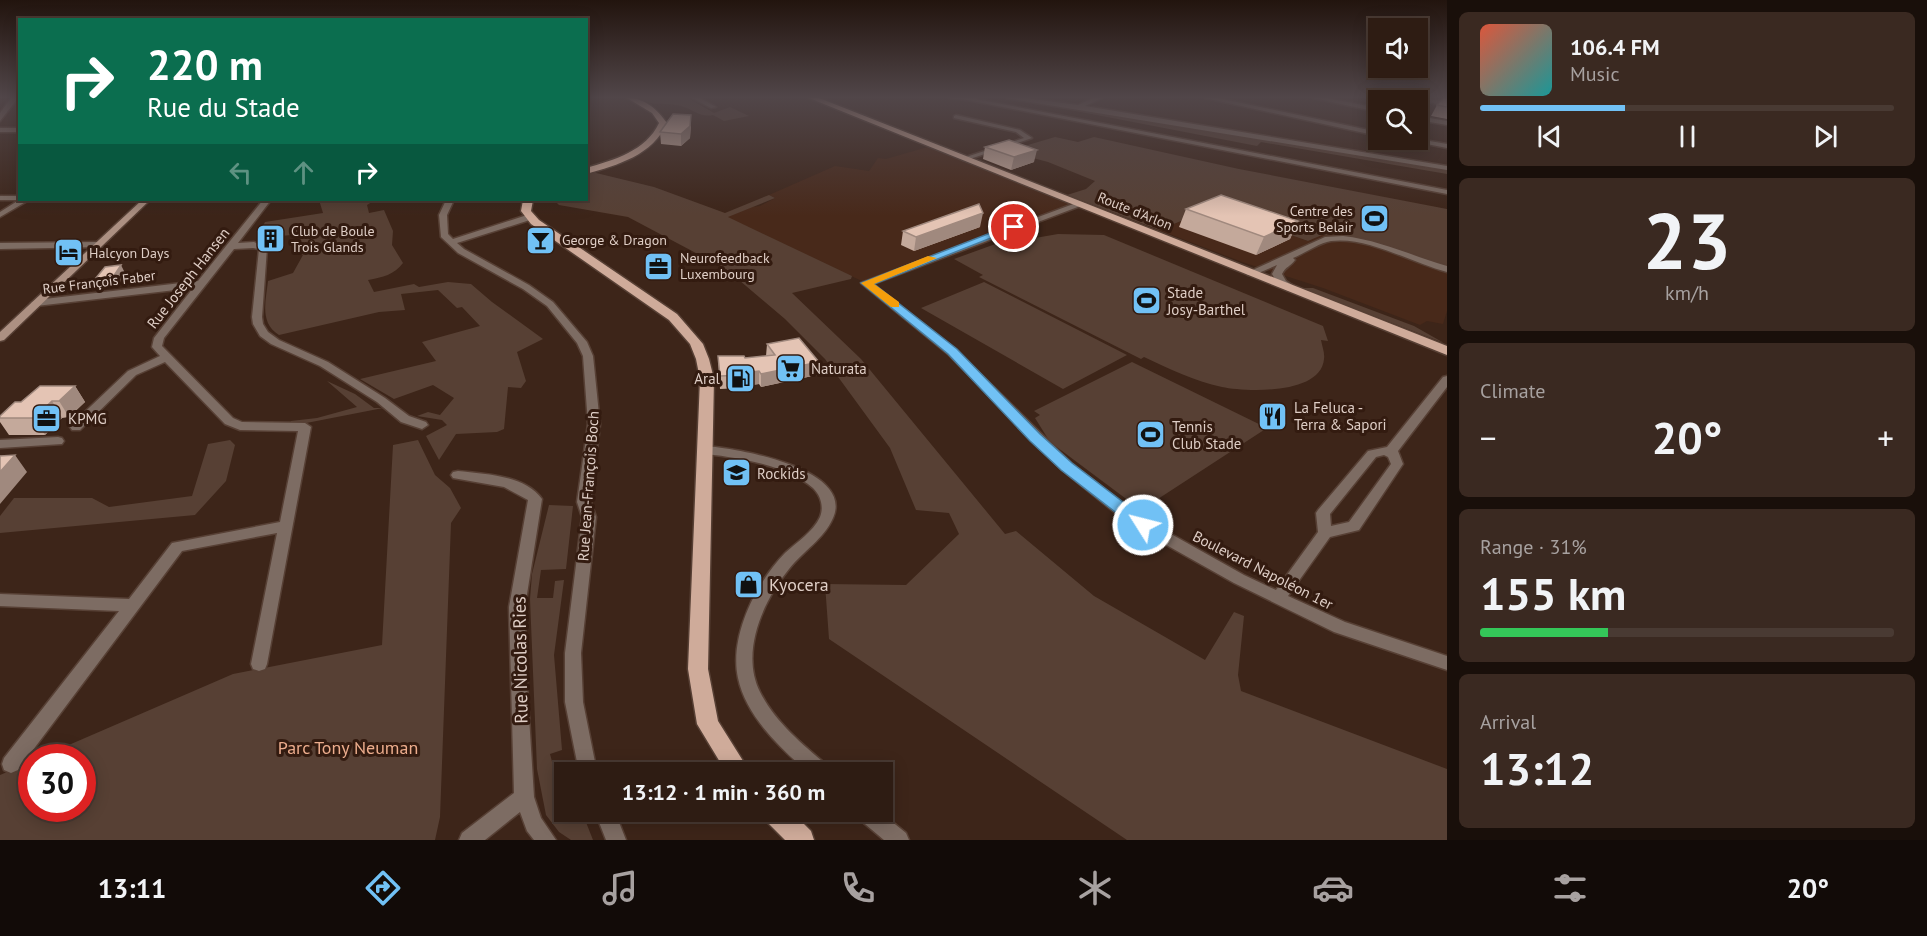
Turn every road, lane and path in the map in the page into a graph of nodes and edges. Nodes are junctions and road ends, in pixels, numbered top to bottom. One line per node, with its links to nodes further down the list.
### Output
1 (652, 137): 10 (main road)
2 (910, 137): 8 (main road, Route d'Arlon)
3 (1028, 137): 8 (street)
4 (1156, 137): 11 (street)
5 (1262, 137): 9 (street)
6 (1428, 143): 7 (street)
7 (1447, 146)
8 (965, 159): 19 (main road, Route d'Arlon)
9 (1447, 168)
10 (588, 170)
11 (1447, 192)
12 (0, 198): 13 (street)
13 (18, 198)
14 (23, 201): 20 (street)
15 (145, 201): 23 (main road)
16 (266, 201): 25 (street, Rue Joseph Hansen)
17 (450, 201): 22 (street)
18 (528, 201): 21 (main road)
19 (1079, 205): 28 (main road, Route d'Arlon); 45 (street, Boulevard Napoléon 1er)
20 (0, 214)
21 (533, 220): 22 (street); 40 (main road)
22 (451, 242): 50 (street, Rue Jean-François Boch)
23 (97, 245): 24 (street); 31 (main road)
24 (0, 246)
25 (232, 246): 29 (street, Rue Joseph Hansen); 36 (street)
26 (1307, 249): 27 (street); 28 (street); 30 (street)
27 (1447, 269)
28 (1251, 273): 30 (main road, Route d'Arlon)
29 (201, 284): 31 (street, Rue François Faber); 34 (street, Rue Joseph Hansen)
30 (1294, 290): 33 (main road, Route d'Arlon)
31 (36, 303): 32 (main road)
32 (0, 338)
33 (1447, 351)
34 (166, 357): 37 (street); 43 (street)
35 (1447, 379): 41 (street)
36 (422, 425)
37 (76, 427)
38 (58, 441): 39 (street)
39 (0, 444)
40 (705, 450): 51 (main road); 52 (street)
41 (1390, 452): 44 (street); 44 (street)
42 (458, 475): 54 (street, Rue Nicolas Ries)
43 (286, 526): 47 (street); 49 (street)
44 (1325, 533): 45 (street)
45 (1278, 598): 48 (street, Boulevard Napoléon 1er)
46 (0, 600): 47 (street)
47 (133, 605): 53 (street)
48 (1447, 663)
49 (259, 664)
50 (586, 762)
51 (733, 762)
52 (811, 762)
53 (11, 764)
54 (524, 797): 58 (street); 59 (street, Rue Nicolas Ries)
55 (608, 822): 60 (street)
56 (785, 822): 61 (main road)
57 (878, 822): 62 (street)
58 (469, 840)
59 (546, 840)
60 (616, 840)
61 (802, 840)
62 (899, 840)

